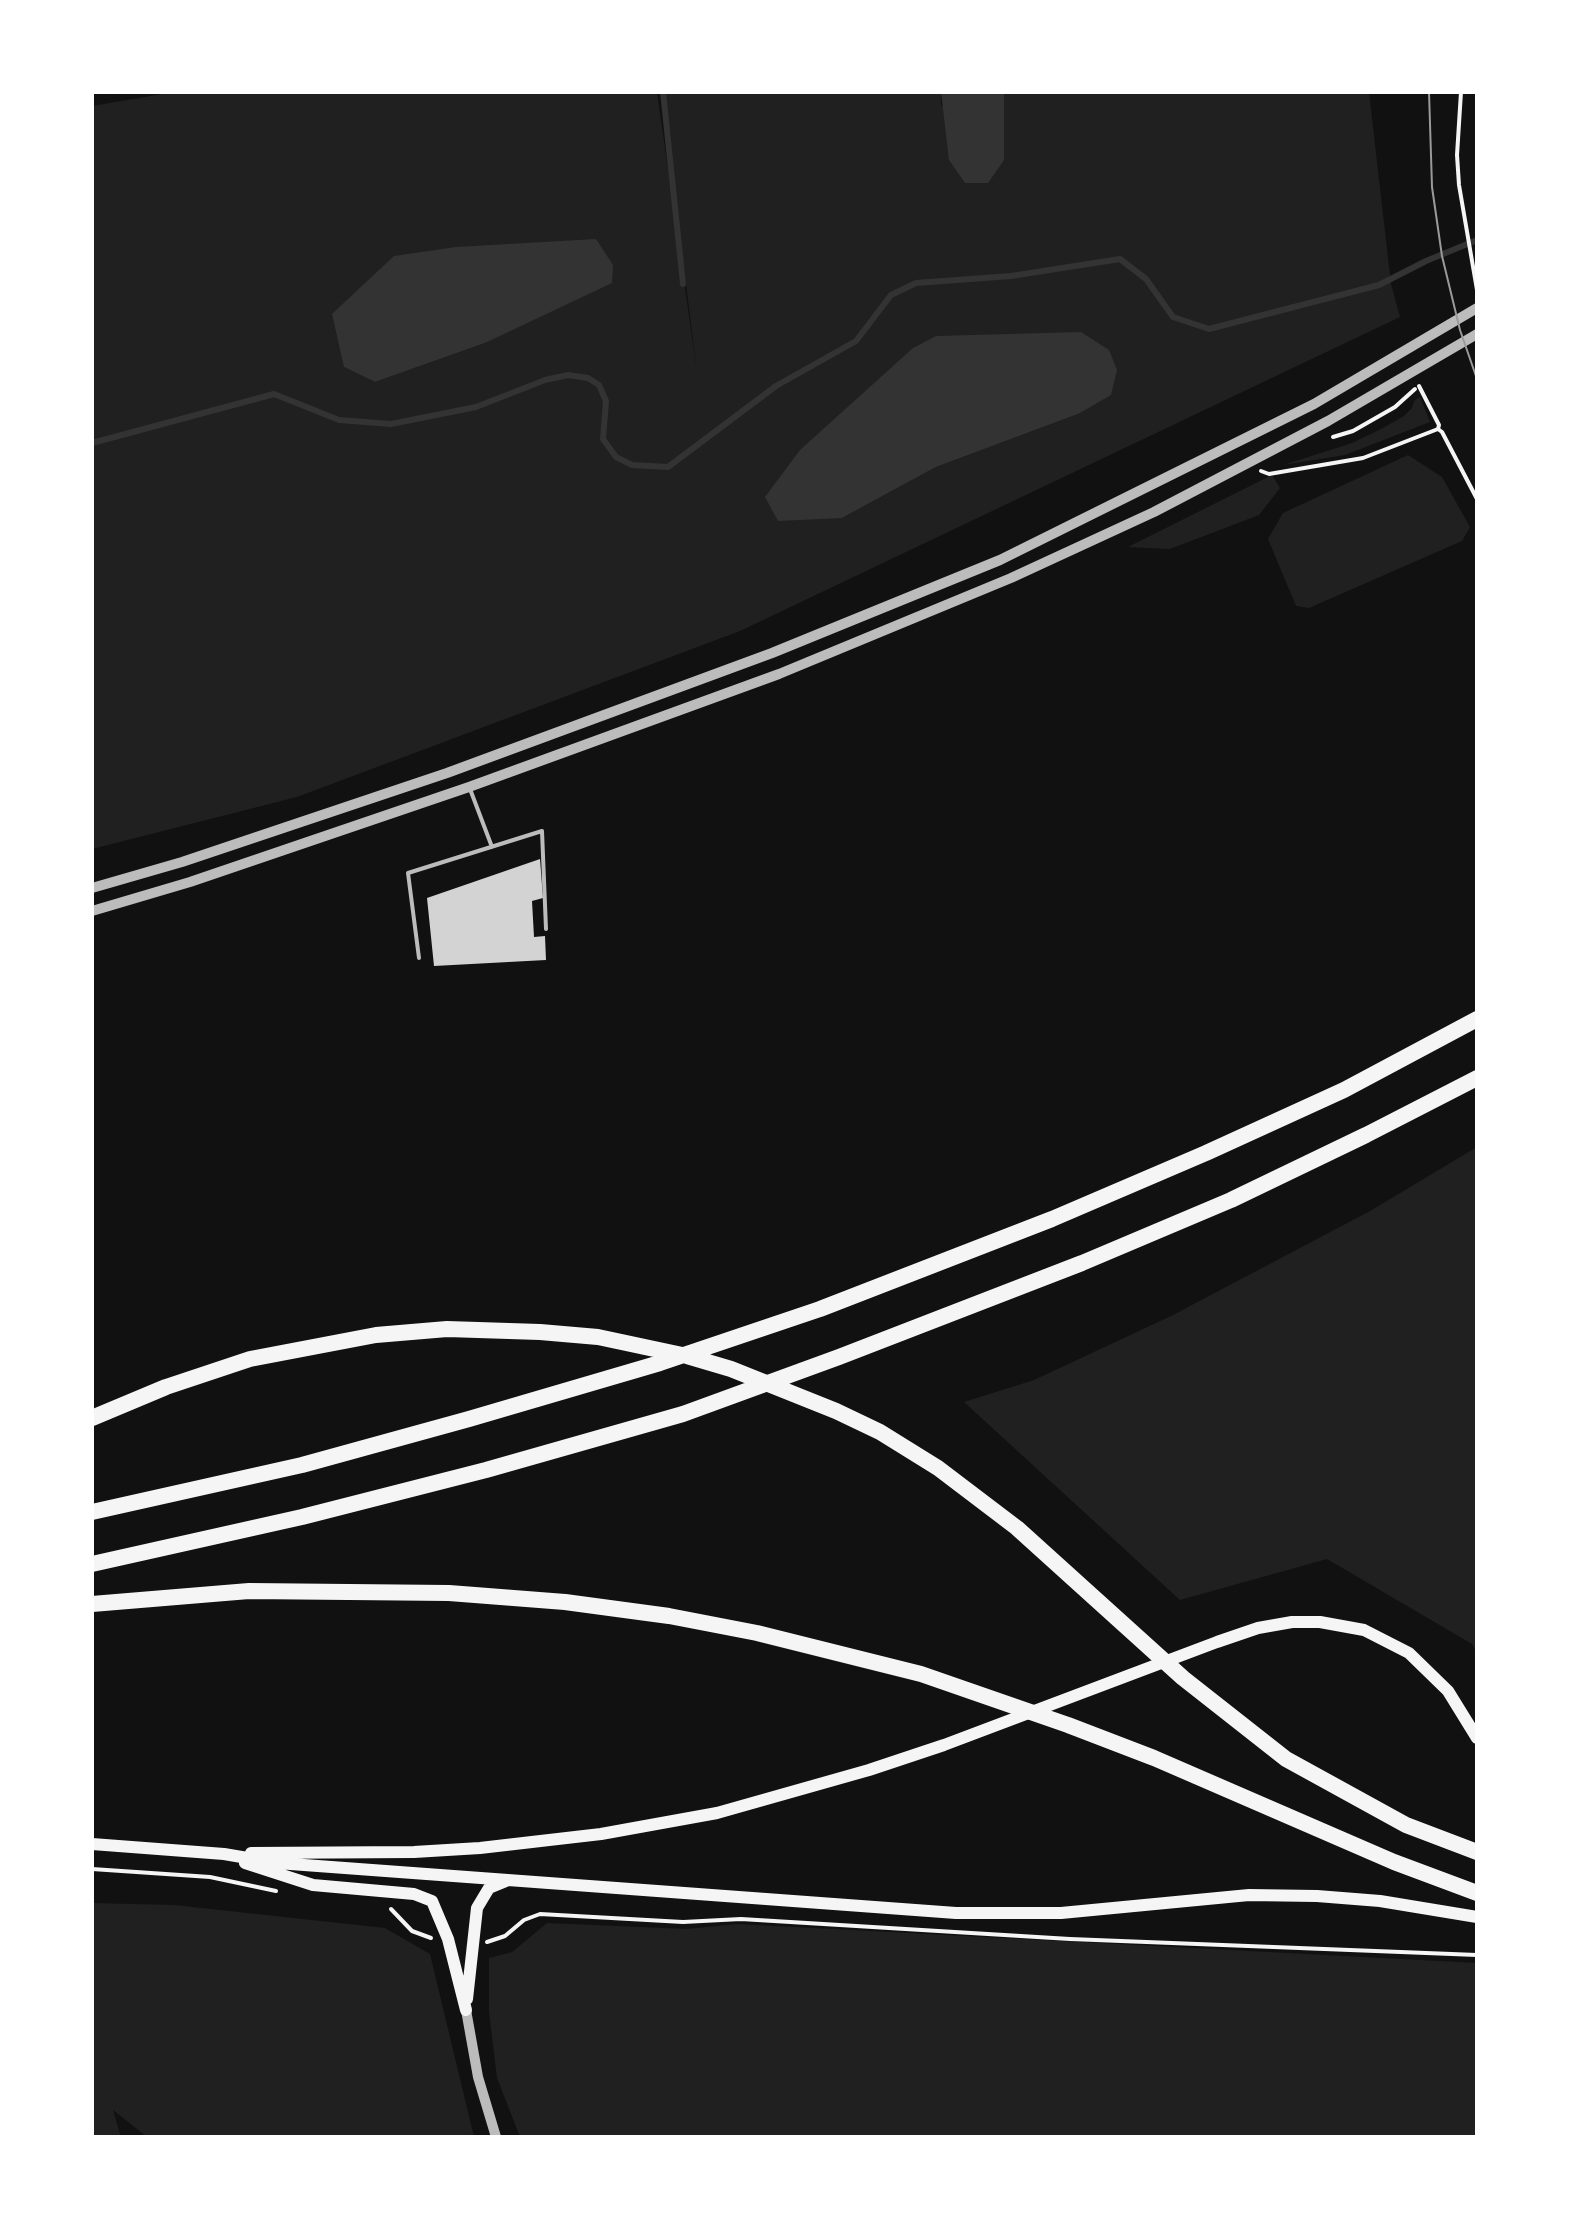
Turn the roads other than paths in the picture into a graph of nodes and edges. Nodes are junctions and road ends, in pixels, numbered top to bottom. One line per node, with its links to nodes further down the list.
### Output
1 (1477, 308): 5 (street)
2 (1477, 334): 3 (street)
3 (469, 787): 4 (lane); 6 (street)
4 (492, 847): 7 (lane); 8 (lane)
5 (92, 888)
6 (92, 911)
7 (546, 929)
8 (419, 958)
9 (1477, 1019): 12 (highway)
10 (1477, 1078): 13 (highway)
11 (92, 1418): 17 (highway)
12 (92, 1512)
13 (92, 1564)
14 (92, 1604): 20 (highway)
15 (1477, 1738): 18 (main road)
16 (92, 1844): 18 (main road)
17 (1477, 1852)
18 (224, 1854): 19 (main road); 22 (main road)
19 (511, 1880): 21 (main road); 22 (main road)
20 (1477, 1893)
21 (1477, 1917)
22 (466, 2010): 23 (street)
23 (496, 2137)

